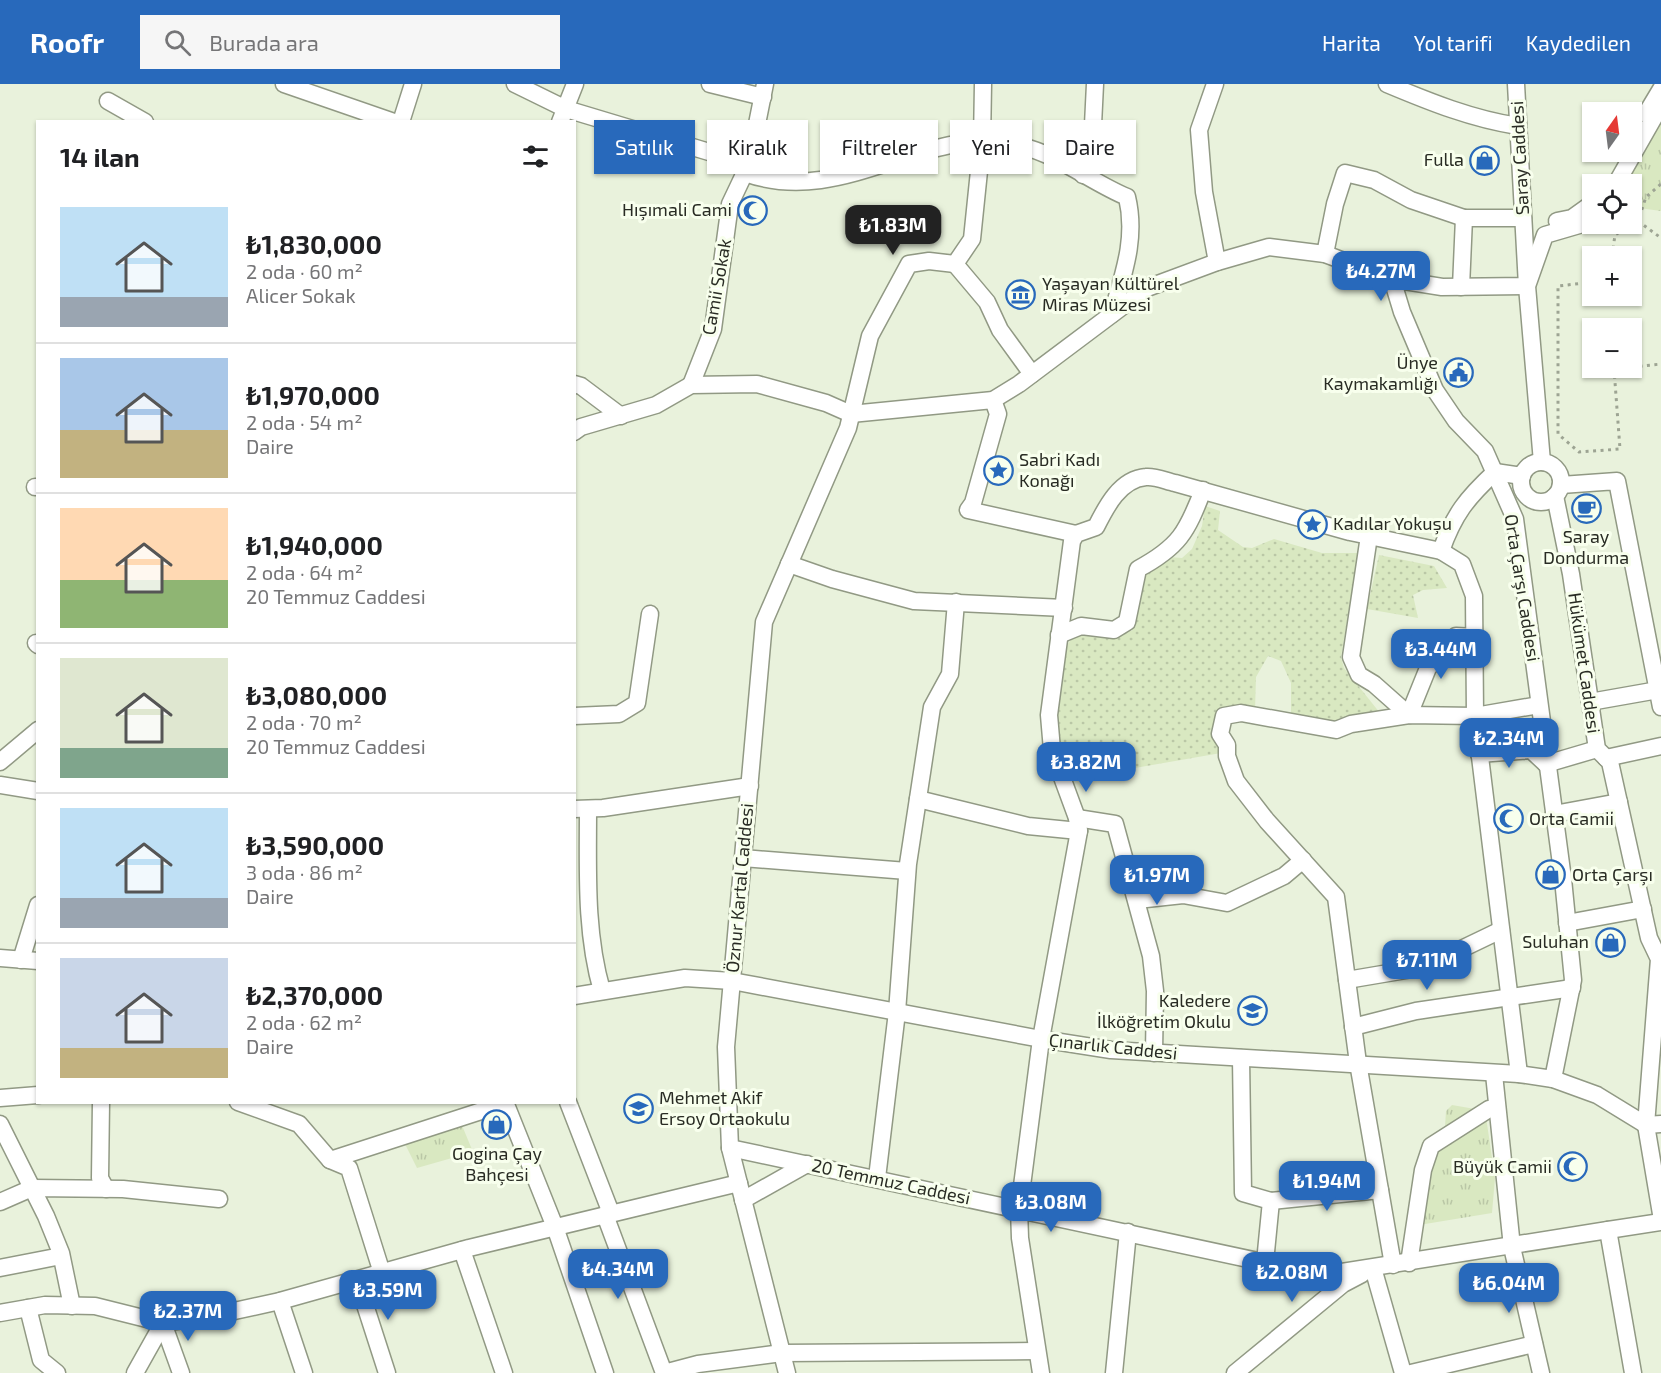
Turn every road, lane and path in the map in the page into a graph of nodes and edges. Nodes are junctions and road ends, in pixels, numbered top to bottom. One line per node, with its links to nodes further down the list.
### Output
1 (284, 84): 17 (street)
2 (413, 84): 18 (street)
3 (515, 84): 15 (street)
4 (575, 84): 15 (street)
5 (710, 84): 12 (street)
6 (983, 84): 20 (street)
7 (1095, 84): 30 (street)
8 (1215, 84): 40 (street)
9 (1387, 84): 22 (street)
10 (1516, 84): 22 (street, Saray Caddesi)
11 (1661, 89): 21 (street)
12 (764, 91): 19 (street, Camii Sokak)
13 (108, 101): 16 (street)
14 (1661, 105): 29 (street)
15 (563, 115): 25 (street)
16 (141, 120)
17 (388, 120)
18 (402, 120)
19 (758, 120)
20 (982, 120)
21 (1642, 122)
22 (1518, 126): 37 (street, Saray Caddesi)
23 (950, 144): 27 (street)
24 (1032, 150): 30 (street)
25 (707, 157)
26 (745, 174): 52 (street, Camii Sokak)
27 (755, 174)
28 (979, 174): 41 (street)
29 (1622, 174)
30 (1083, 175): 46 (street)
31 (1661, 184): 32 (path)
32 (1642, 208)
33 (1582, 211): 37 (street)
34 (1464, 218): 37 (street); 39 (street); 45 (street)
35 (1642, 223): 38 (path)
36 (1582, 224): 44 (street)
37 (1523, 225): 44 (street)
38 (1661, 238)
39 (1325, 254): 40 (street); 42 (street)
40 (1217, 262): 46 (street)
41 (955, 264): 49 (street); 54 (street, Öznur Kartal Caddesi)
42 (1392, 279): 45 (street); 58 (street, Orta Çarşı Caddesi)
43 (1582, 283): 50 (path)
44 (1527, 286): 45 (street); 57 (street)
45 (1461, 287)
46 (1112, 314): 49 (street)
47 (1661, 364): 48 (path)
48 (1642, 366)
49 (1032, 374): 53 (street)
50 (1615, 378)
51 (576, 385): 55 (street)
52 (691, 385): 54 (street); 55 (street)
53 (993, 400): 54 (street); 62 (street)
54 (851, 414): 65 (street, Öznur Kartal Caddesi)
55 (621, 416): 56 (street)
56 (576, 431)
57 (1542, 462): 59 (street); 61 (street)
58 (1495, 472): 59 (street); 64 (street); 73 (street, Orta Çarşı Caddesi)
59 (1522, 476): 61 (street)
60 (1203, 490): 62 (street); 63 (street); 69 (street)
61 (1558, 491): 71 (street); 72 (street, Hükümet Caddesi)
62 (1076, 534): 67 (street)
63 (1369, 536): 64 (street); 76 (street)
64 (1441, 551): 70 (street)
65 (789, 564): 66 (street); 85 (street, Öznur Kartal Caddesi)
66 (956, 602): 67 (street); 87 (street)
67 (1064, 608): 69 (street)
68 (650, 614): 75 (street)
69 (1059, 635): 91 (street)
70 (1474, 637): 76 (street); 77 (street)
71 (1658, 690): 72 (street); 74 (street)
72 (1590, 702): 81 (street, Hükümet Caddesi)
73 (1539, 705): 77 (street); 83 (street, Orta Çarşı Caddesi)
74 (1661, 707)
75 (576, 716)
76 (1408, 716): 77 (street); 93 (street)
77 (1474, 716): 80 (street)
78 (36, 732): 82 (street)
79 (1661, 746): 81 (street)
80 (1479, 754): 83 (street); 99 (street)
81 (1602, 754): 83 (street); 88 (street, Hükümet Caddesi)
82 (0, 762)
83 (1546, 764): 90 (street, Orta Çarşı Caddesi)
84 (0, 785): 86 (street)
85 (750, 786): 89 (street); 92 (street, Öznur Kartal Caddesi)
86 (36, 790)
87 (918, 799): 91 (street); 94 (street)
88 (1619, 802): 90 (street); 96 (street, Hükümet Caddesi)
89 (581, 809): 105 (street)
90 (1554, 814): 98 (street, Orta Çarşı Caddesi)
91 (1078, 825): 95 (street); 110 (street)
92 (743, 858): 94 (street); 103 (street, Öznur Kartal Caddesi)
93 (1303, 860): 95 (street); 102 (street)
94 (907, 871): 108 (street)
95 (1137, 900): 111 (street)
96 (1642, 909): 98 (street); 126 (street, Hükümet Caddesi)
97 (36, 917): 101 (street)
98 (1567, 923): 104 (street, Orta Çarşı Caddesi)
99 (1501, 930): 102 (street); 107 (street)
100 (0, 958): 101 (street)
101 (29, 961)
102 (1347, 980): 109 (street)
103 (732, 981): 105 (street, Çınarlık Caddesi); 108 (street, Çınarlık Caddesi); 127 (street, Öznur Kartal Caddesi)
104 (1572, 988): 107 (street); 116 (street, Orta Çarşı Caddesi)
105 (602, 991): 106 (street, Çınarlık Caddesi)
106 (576, 996)
107 (1509, 997): 109 (street); 115 (street)
108 (897, 1012): 110 (street, Çınarlık Caddesi); 130 (street)
109 (1353, 1027): 113 (street)
110 (1041, 1040): 111 (street, Çınarlık Caddesi); 138 (street)
111 (1154, 1053): 112 (street, Çınarlık Caddesi)
112 (1241, 1058): 113 (street, Çınarlık Caddesi); 136 (street)
113 (1358, 1063): 114 (street, Çınarlık Caddesi); 133 (street)
114 (1490, 1074): 115 (street, Çınarlık Caddesi); 124 (street)
115 (1519, 1074): 116 (street, Çınarlık Caddesi)
116 (1553, 1080): 126 (street, Çınarlık Caddesi)
117 (36, 1095): 118 (street)
118 (0, 1098)
119 (101, 1104): 132 (street)
120 (244, 1104): 128 (street)
121 (503, 1104): 128 (street)
122 (506, 1104): 142 (street)
123 (569, 1104): 139 (street)
124 (1493, 1108): 145 (street); 149 (street)
125 (0, 1125): 131 (street)
126 (1653, 1125): 140 (street, Hükümet Caddesi)
127 (730, 1148): 129 (street, 20 Temmuz Caddesi); 134 (street, Öznur Kartal Caddesi)
128 (330, 1160): 152 (street)
129 (807, 1164): 130 (street, 20 Temmuz Caddesi); 134 (street)
130 (877, 1178): 138 (street, 20 Temmuz Caddesi)
131 (32, 1188): 132 (street); 137 (street); 147 (street)
132 (106, 1189): 135 (street)
133 (1380, 1190): 136 (street); 149 (street)
134 (741, 1191): 139 (street); 161 (street, Öznur Kartal Caddesi)
135 (219, 1199)
136 (1271, 1201): 148 (street)
137 (0, 1202)
138 (1019, 1209): 144 (street, 20 Temmuz Caddesi); 160 (street)
139 (608, 1214): 142 (street); 170 (street)
140 (1661, 1214)
141 (1661, 1222): 143 (street, 20 Temmuz Caddesi)
142 (555, 1227): 146 (street); 169 (street)
143 (1608, 1230): 145 (street, 20 Temmuz Caddesi); 178 (street)
144 (1128, 1232): 148 (street, 20 Temmuz Caddesi); 173 (street)
145 (1510, 1248): 149 (street, 20 Temmuz Caddesi); 159 (street)
146 (462, 1250): 152 (street); 168 (street)
147 (61, 1256): 150 (street); 155 (street)
148 (1265, 1262): 151 (street, 20 Temmuz Caddesi)
149 (1401, 1264): 151 (street, 20 Temmuz Caddesi)
150 (0, 1268)
151 (1373, 1268): 174 (street); 175 (street)
152 (382, 1273): 153 (street)
153 (357, 1280): 154 (street); 167 (street)
154 (280, 1301): 158 (street); 166 (street)
155 (72, 1306): 156 (street); 158 (street)
156 (28, 1308): 157 (street); 163 (street)
157 (0, 1313)
158 (163, 1323): 164 (street); 165 (street)
159 (1534, 1344): 162 (street); 177 (street)
160 (1037, 1351): 161 (street); 172 (street)
161 (782, 1353): 170 (street); 171 (street, Öznur Kartal Caddesi)
162 (1445, 1369): 176 (street)
163 (57, 1373)
164 (135, 1373)
165 (181, 1373)
166 (304, 1373)
167 (387, 1373)
168 (504, 1373)
169 (605, 1373)
170 (664, 1373)
171 (787, 1373)
172 (1041, 1373)
173 (1114, 1373)
174 (1235, 1373)
175 (1403, 1373)
176 (1411, 1373)
177 (1541, 1373)
178 (1633, 1373)

